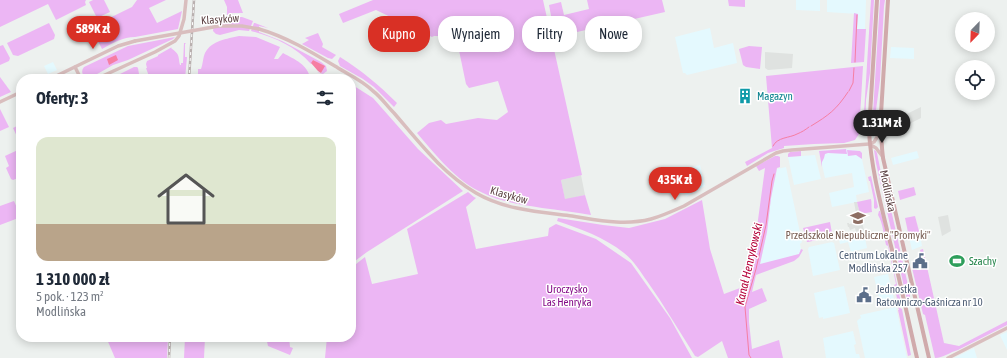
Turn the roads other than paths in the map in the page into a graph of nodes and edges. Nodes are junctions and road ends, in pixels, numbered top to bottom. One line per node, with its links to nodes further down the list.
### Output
1 (186, 0): 7 (street)
2 (877, 0): 13 (main road, Modlińska)
3 (888, 0): 12 (main road, Modlińska)
4 (75, 67): 5 (street, Klasyków); 6 (street); 8 (street, Klasyków, bridge)
5 (60, 74)
6 (78, 74)
7 (107, 74)
8 (348, 74)
9 (356, 79): 13 (street, Klasyków, bridge)
10 (16, 94): 11 (street)
11 (0, 102)
12 (881, 131): 13 (street); 14 (main road, Modlińska)
13 (870, 144): 14 (street); 17 (main road, Modlińska)
14 (883, 158): 16 (main road, Modlińska)
15 (1007, 328): 18 (street)
16 (929, 357)
17 (917, 358)
18 (948, 358)

